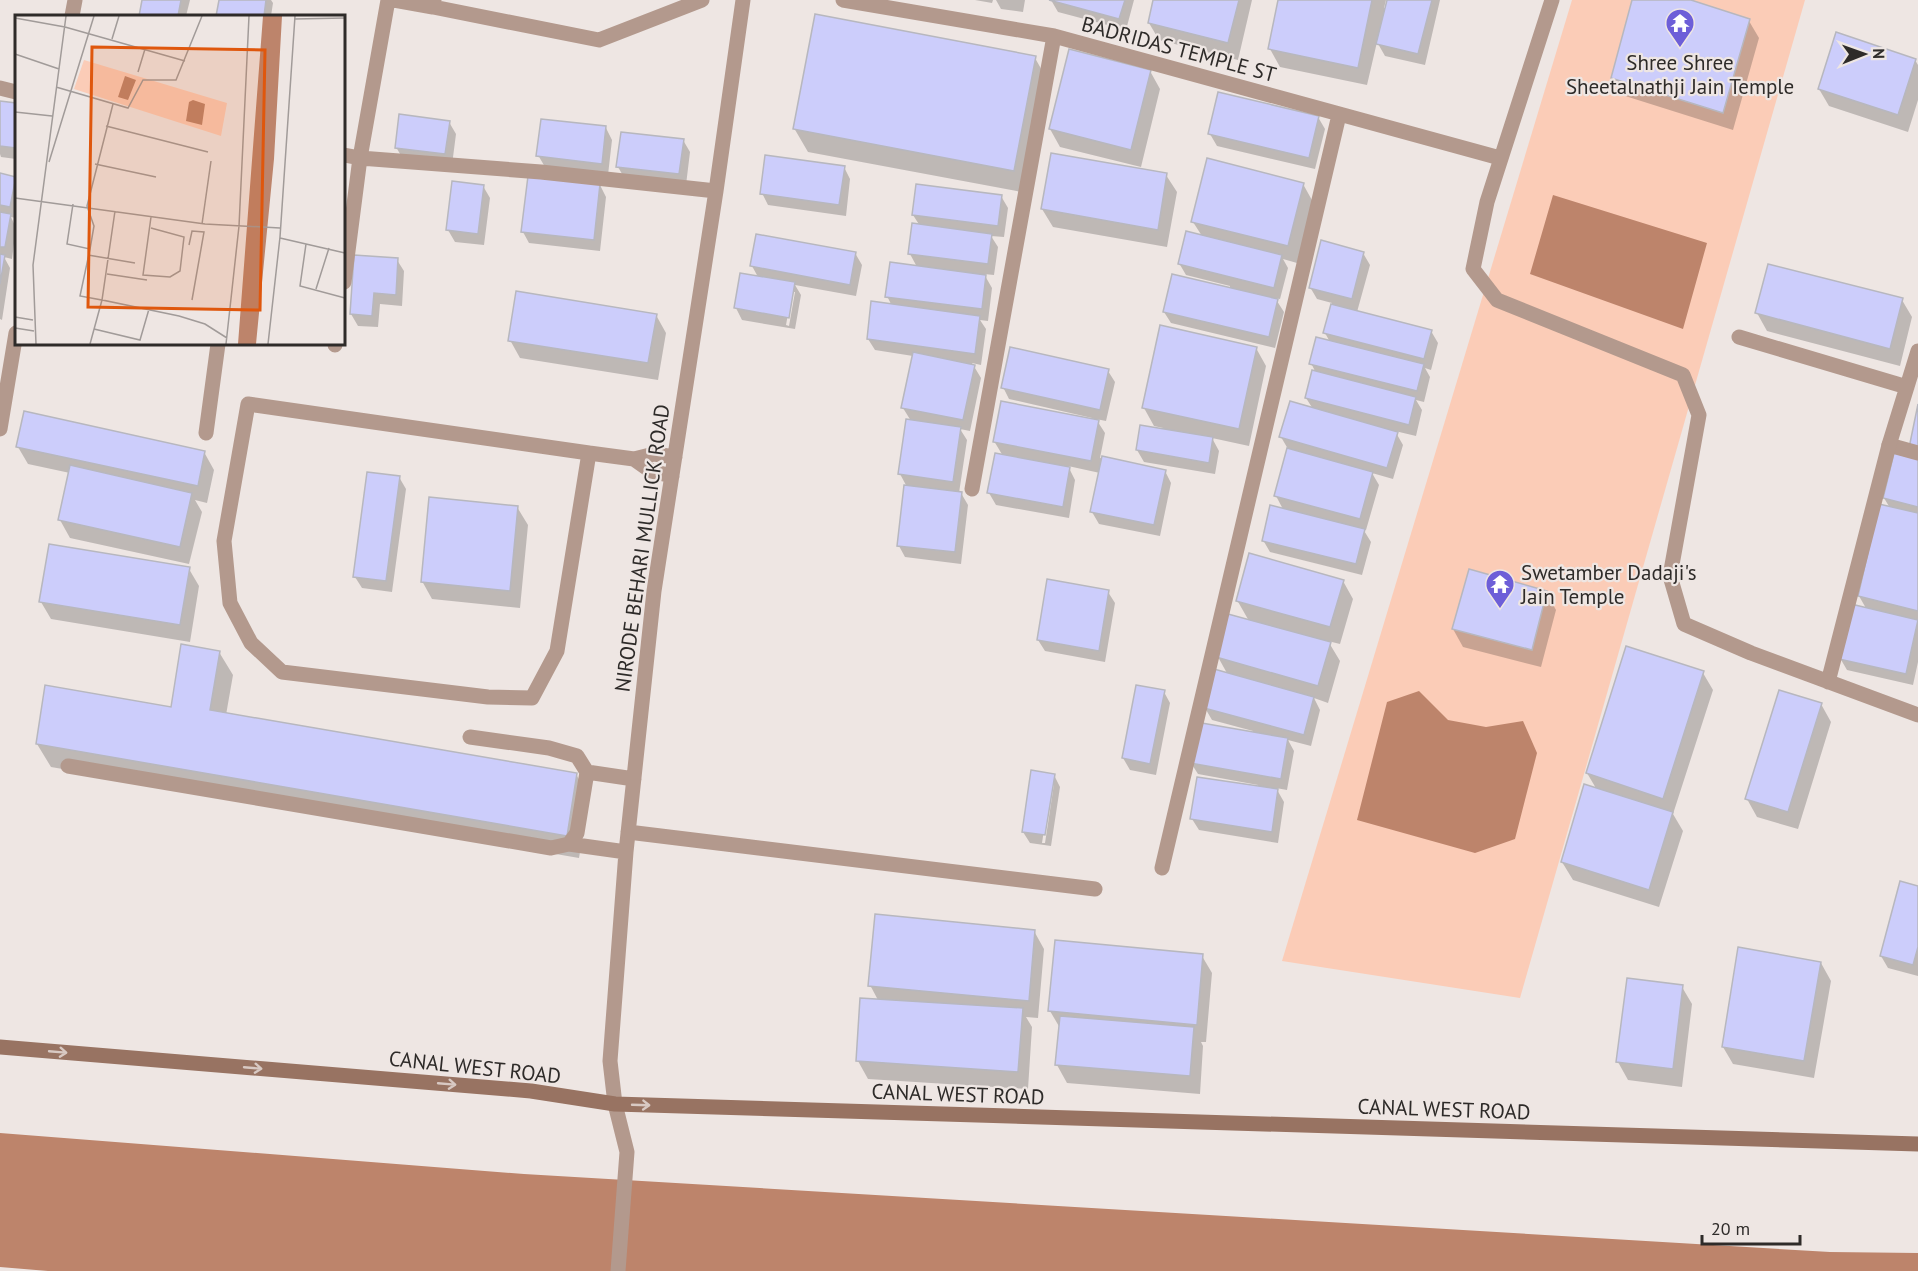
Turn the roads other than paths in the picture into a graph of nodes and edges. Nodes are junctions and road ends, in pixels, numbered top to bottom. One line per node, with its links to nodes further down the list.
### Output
1 (75, 0): 9 (street)
2 (388, 0): 15 (street)
3 (394, 0): 8 (street)
4 (702, 0): 8 (street)
5 (743, 0): 17 (street, NIRODE BEHARI MULLICK ROAD)
6 (843, 0): 10 (street, BADRIDAS TEMPLE ST)
7 (1552, 0): 16 (street)
8 (434, 4)
9 (72, 15)
10 (1054, 36): 13 (street, BADRIDAS TEMPLE ST); 32 (street)
11 (0, 88): 12 (street)
12 (15, 92)
13 (1339, 115): 16 (street, BADRIDAS TEMPLE ST); 42 (street)
14 (345, 155): 15 (street)
15 (360, 158): 17 (street); 18 (street)
16 (1500, 158): 33 (street)
17 (716, 191): 29 (street, NIRODE BEHARI MULLICK ROAD)
18 (345, 274)
19 (1739, 337): 23 (street)
20 (15, 339): 24 (street)
21 (218, 345): 25 (street)
22 (1918, 351): 23 (street)
23 (1907, 387): 26 (street)
24 (0, 429)
25 (206, 433)
26 (1889, 445): 28 (street); 33 (street)
27 (589, 453): 27 (street); 30 (street)
28 (1918, 453)
29 (675, 457): 30 (street); 31 (street, NIRODE BEHARI MULLICK ROAD)
30 (634, 459): 31 (street)
31 (672, 476): 38 (street, NIRODE BEHARI MULLICK ROAD)
32 (972, 489)
33 (1828, 682): 34 (street)
34 (1918, 715)
35 (470, 737): 37 (street)
36 (68, 766): 40 (street)
37 (586, 772): 38 (street); 40 (street)
38 (634, 779): 39 (street, NIRODE BEHARI MULLICK ROAD)
39 (628, 832): 41 (street, NIRODE BEHARI MULLICK ROAD); 43 (street)
40 (569, 844): 41 (street)
41 (626, 852): 45 (street, NIRODE BEHARI MULLICK ROAD)
42 (1162, 868)
43 (1095, 889)
44 (0, 1047): 45 (main road, CANAL WEST ROAD, one-way to 45)
45 (615, 1104): 46 (main road, CANAL WEST ROAD, one-way to 46); 47 (street, NIRODE BEHARI MULLICK ROAD)
46 (1918, 1144)
47 (618, 1271)

